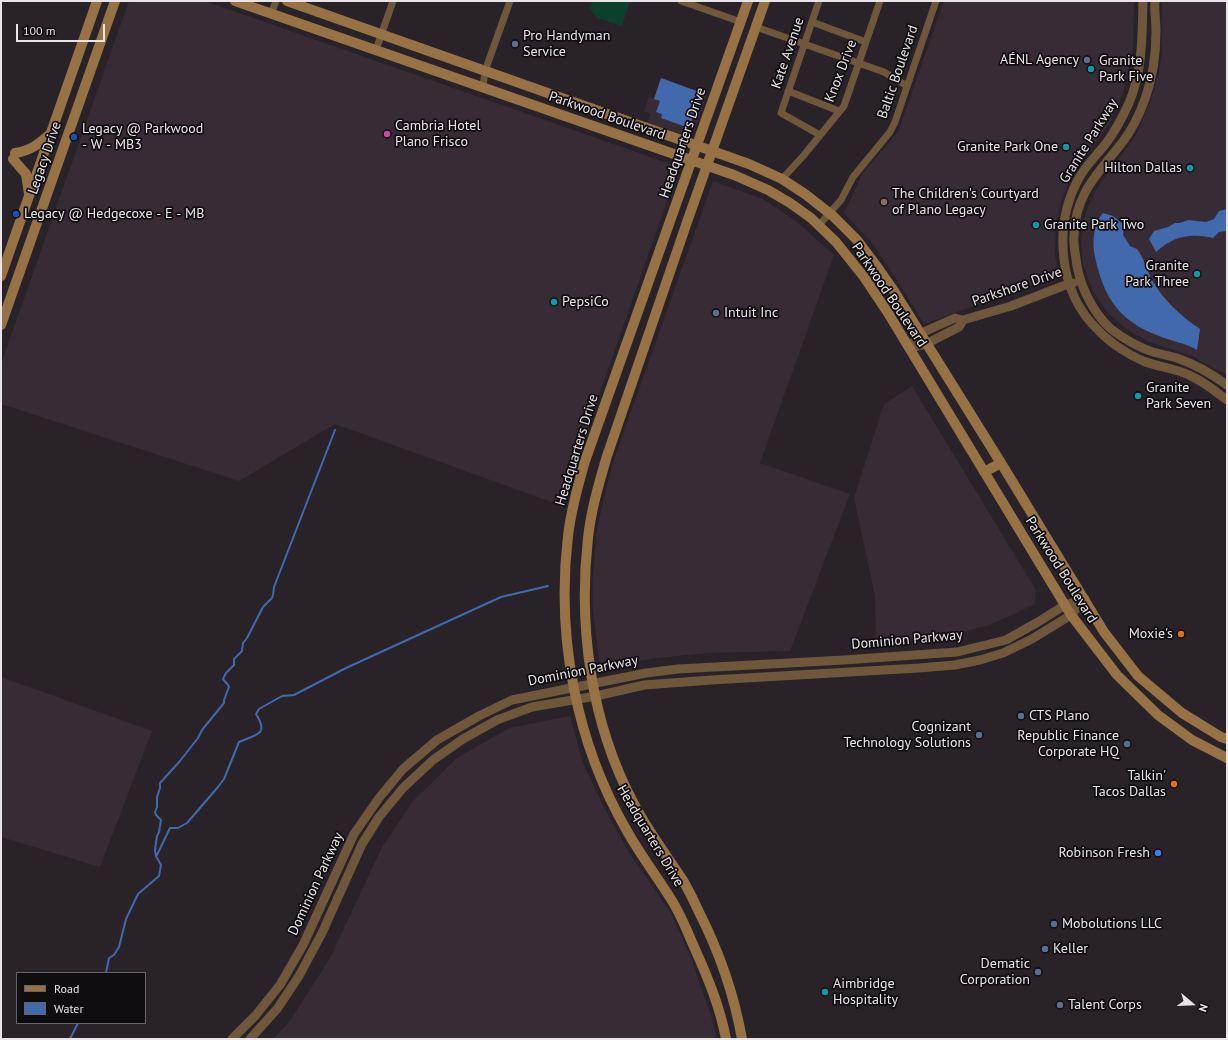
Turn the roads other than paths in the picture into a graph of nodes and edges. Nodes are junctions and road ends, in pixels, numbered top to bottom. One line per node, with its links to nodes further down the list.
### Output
1 (97, 1): 36 (main road, Legacy Drive)
2 (115, 1): 52 (main road, Legacy Drive)
3 (235, 1): 16 (main road, Parkwood Boulevard)
4 (276, 1): 16 (street)
5 (287, 1): 20 (main road, Parkwood Boulevard)
6 (393, 1): 20 (street)
7 (510, 1): 27 (street)
8 (681, 1): 17 (street)
9 (748, 1): 17 (main road, Headquarters Drive)
10 (765, 1): 19 (main road, Headquarters Drive)
11 (819, 1): 18 (street, Kate Avenue)
12 (880, 1): 23 (street, Knox Drive)
13 (936, 1): 29 (street, Baltic Boulevard)
14 (1143, 1): 21 (street, Granite Parkway)
15 (1155, 1): 22 (street, Granite Parkway)
16 (271, 14): 25 (main road, Parkwood Boulevard)
17 (741, 22): 19 (main road); 38 (main road, Headquarters Drive)
18 (812, 22): 23 (street); 24 (street, Kate Avenue)
19 (756, 27): 24 (street); 39 (main road, Headquarters Drive)
20 (382, 34): 25 (street); 27 (main road, Parkwood Boulevard)
21 (1142, 41): 22 (street); 34 (street, Granite Parkway)
22 (1155, 41): 35 (street, Granite Parkway)
23 (866, 42): 26 (street, Knox Drive)
24 (804, 44): 26 (street); 30 (street, Kate Avenue)
25 (376, 50): 28 (main road, Parkwood Boulevard)
26 (859, 63): 29 (street); 32 (street, Knox Drive)
27 (485, 71): 28 (street); 31 (main road, Parkwood Boulevard)
28 (478, 86): 33 (main road, Parkwood Boulevard)
29 (907, 86): 46 (street, Baltic Boulevard)
30 (788, 91): 32 (street); 37 (street, Kate Avenue)
31 (580, 104): 33 (main road); 38 (main road, Parkwood Boulevard)
32 (839, 111): 37 (street, Knox Drive)
33 (574, 119): 40 (main road, Parkwood Boulevard)
34 (1122, 119): 35 (street); 43 (street, Granite Parkway)
35 (1133, 125): 44 (street, Granite Parkway)
36 (51, 133): 45 (main road, Legacy Drive); 45 (main road)
37 (820, 135): 42 (street, Knox Drive)
38 (697, 146): 39 (main road, Parkwood Boulevard); 40 (main road, Headquarters Drive)
39 (712, 151): 41 (main road, Headquarters Drive); 42 (main road, Parkwood Boulevard)
40 (692, 161): 41 (main road, Parkwood Boulevard); 70 (main road, Headquarters Drive)
41 (707, 166): 47 (main road, Parkwood Boulevard); 69 (main road, Headquarters Drive)
42 (782, 179): 46 (main road, Parkwood Boulevard)
43 (1074, 188): 44 (street); 50 (street, Granite Parkway)
44 (1084, 192): 49 (street, Granite Parkway)
45 (29, 196): 48 (main road, Legacy Drive)
46 (829, 214): 47 (street, Baltic Boulevard); 53 (main road, Parkwood Boulevard)
47 (819, 225): 55 (main road, Parkwood Boulevard)
48 (1, 276)
49 (1081, 281): 50 (street, Parkshore Drive); 56 (street, Granite Parkway)
50 (1069, 284): 51 (street, Parkshore Drive); 57 (street, Granite Parkway)
51 (963, 320): 53 (street, Parkshore Drive); 54 (street, Parkshore Drive)
52 (1, 325)
53 (920, 334): 54 (main road, Parkwood Boulevard); 55 (street, Parkshore Drive)
54 (926, 344): 55 (street, Parkshore Drive); 60 (main road, Parkwood Boulevard)
55 (909, 348): 61 (main road, Parkwood Boulevard)
56 (1205, 371): 57 (street); 58 (street, Granite Parkway)
57 (1198, 380): 59 (street, Granite Parkway)
58 (1227, 385)
59 (1227, 400)
60 (1001, 463): 61 (main road); 62 (main road, Parkwood Boulevard)
61 (984, 472): 63 (main road, Parkwood Boulevard)
62 (1084, 599): 63 (street, Dominion Parkway); 64 (street, Dominion Parkway); 73 (main road, Parkwood Boulevard)
63 (1065, 605): 64 (main road, Parkwood Boulevard); 65 (street, Dominion Parkway)
64 (1071, 615): 66 (street, Dominion Parkway); 74 (main road, Parkwood Boulevard)
65 (981, 646): 66 (street); 67 (street, Dominion Parkway)
66 (984, 659): 68 (street, Dominion Parkway)
67 (728, 666): 68 (street); 69 (street, Dominion Parkway)
68 (729, 679): 71 (street, Dominion Parkway)
69 (593, 683): 70 (street, Dominion Parkway); 71 (main road, Headquarters Drive)
70 (574, 688): 72 (main road, Headquarters Drive); 77 (street, Dominion Parkway)
71 (596, 696): 72 (street, Dominion Parkway); 79 (main road, Headquarters Drive)
72 (577, 700): 78 (street, Dominion Parkway); 80 (main road, Headquarters Drive)
73 (1186, 715): 74 (main road); 75 (main road, Parkwood Boulevard)
74 (1177, 729): 76 (main road, Parkwood Boulevard)
75 (1227, 739)
76 (1227, 758)
77 (335, 873): 78 (street); 81 (street, Dominion Parkway)
78 (347, 877): 82 (street, Dominion Parkway)
79 (690, 893): 80 (main road); 86 (main road, Headquarters Drive)
80 (674, 904): 85 (main road, Headquarters Drive)
81 (280, 985): 82 (street); 83 (street, Dominion Parkway)
82 (289, 991): 84 (street, Dominion Parkway)
83 (232, 1039)
84 (250, 1039)
85 (726, 1039)
86 (742, 1039)

